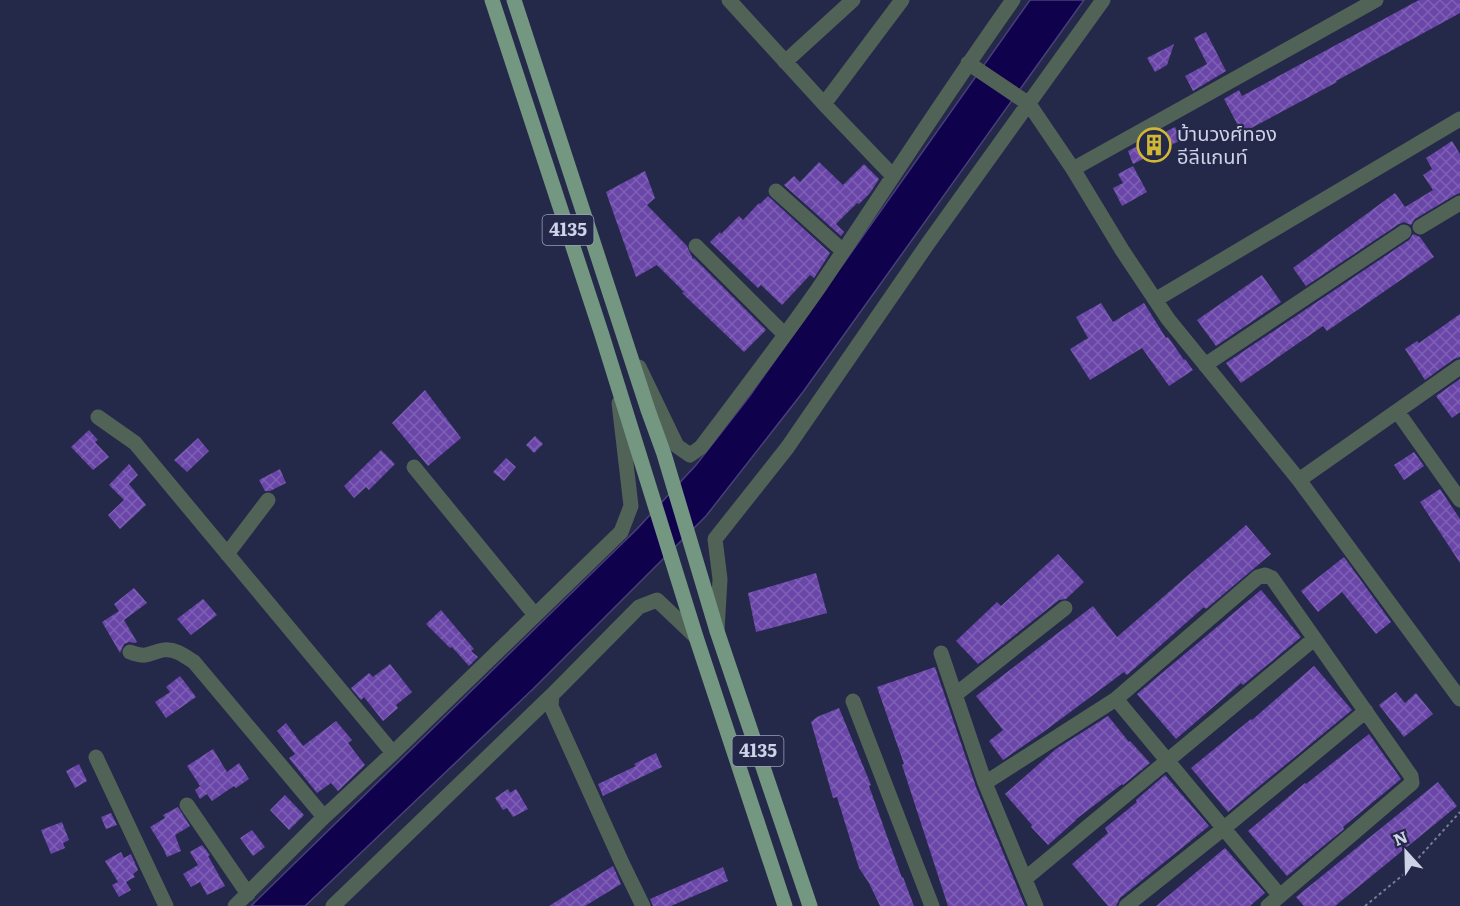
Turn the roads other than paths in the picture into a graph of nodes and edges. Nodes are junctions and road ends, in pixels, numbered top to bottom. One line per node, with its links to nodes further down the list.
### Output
1 (492, 0): 27 (main road, 4135)
2 (514, 0): 23 (main road, 4135)
3 (729, 0): 9 (street)
4 (853, 0): 9 (street)
5 (902, 0): 11 (street)
6 (1013, 0): 10 (street)
7 (1103, 0): 12 (street)
8 (1376, 0): 14 (street)
9 (785, 62): 11 (street)
10 (968, 63): 12 (street); 15 (street)
11 (824, 104): 15 (street)
12 (1029, 104): 14 (street); 37 (street)
13 (1460, 119): 22 (street)
14 (1073, 169): 22 (street)
15 (893, 176): 21 (street)
16 (776, 191): 21 (street)
17 (1460, 203): 18 (street)
18 (1420, 227)
19 (1404, 232): 25 (street)
20 (696, 246): 24 (street)
21 (843, 251): 24 (street)
22 (1155, 300): 25 (street)
23 (621, 329): 24 (street); 37 (main road, 4135)
24 (785, 335)
25 (1205, 365): 31 (street)
26 (1460, 367): 28 (street)
27 (617, 383): 36 (street); 38 (main road, 4135)
28 (1397, 411): 31 (street); 33 (street)
29 (98, 417): 34 (street)
30 (414, 467): 36 (street)
31 (1299, 480): 45 (street)
32 (268, 500): 34 (street)
33 (1460, 500)
34 (227, 554): 48 (street)
35 (1065, 608): 43 (street)
36 (535, 615): 48 (street)
37 (717, 631): 63 (main road, 4135)
38 (696, 638): 42 (street); 62 (main road, 4135)
39 (1314, 639): 44 (street); 47 (street); 50 (street)
40 (130, 652): 53 (street)
41 (941, 653): 43 (street)
42 (552, 695): 60 (street); 61 (street)
43 (955, 695): 51 (street)
44 (1116, 699): 50 (street); 51 (street)
45 (1460, 699)
46 (853, 701): 64 (street)
47 (1366, 711): 54 (street); 57 (street)
48 (393, 753): 53 (street)
49 (96, 757): 58 (street)
50 (1168, 760): 54 (street); 55 (street)
51 (985, 783): 55 (street)
52 (187, 805): 56 (street)
53 (324, 817): 56 (street)
54 (1223, 829): 57 (street); 66 (street)
55 (1026, 878): 65 (street)
56 (248, 894): 59 (street)
57 (1274, 901)
58 (166, 906)
59 (235, 906)
60 (333, 906)
61 (643, 906)
62 (786, 906)
63 (810, 906)
64 (932, 906)
65 (1036, 906)
66 (1126, 906)

